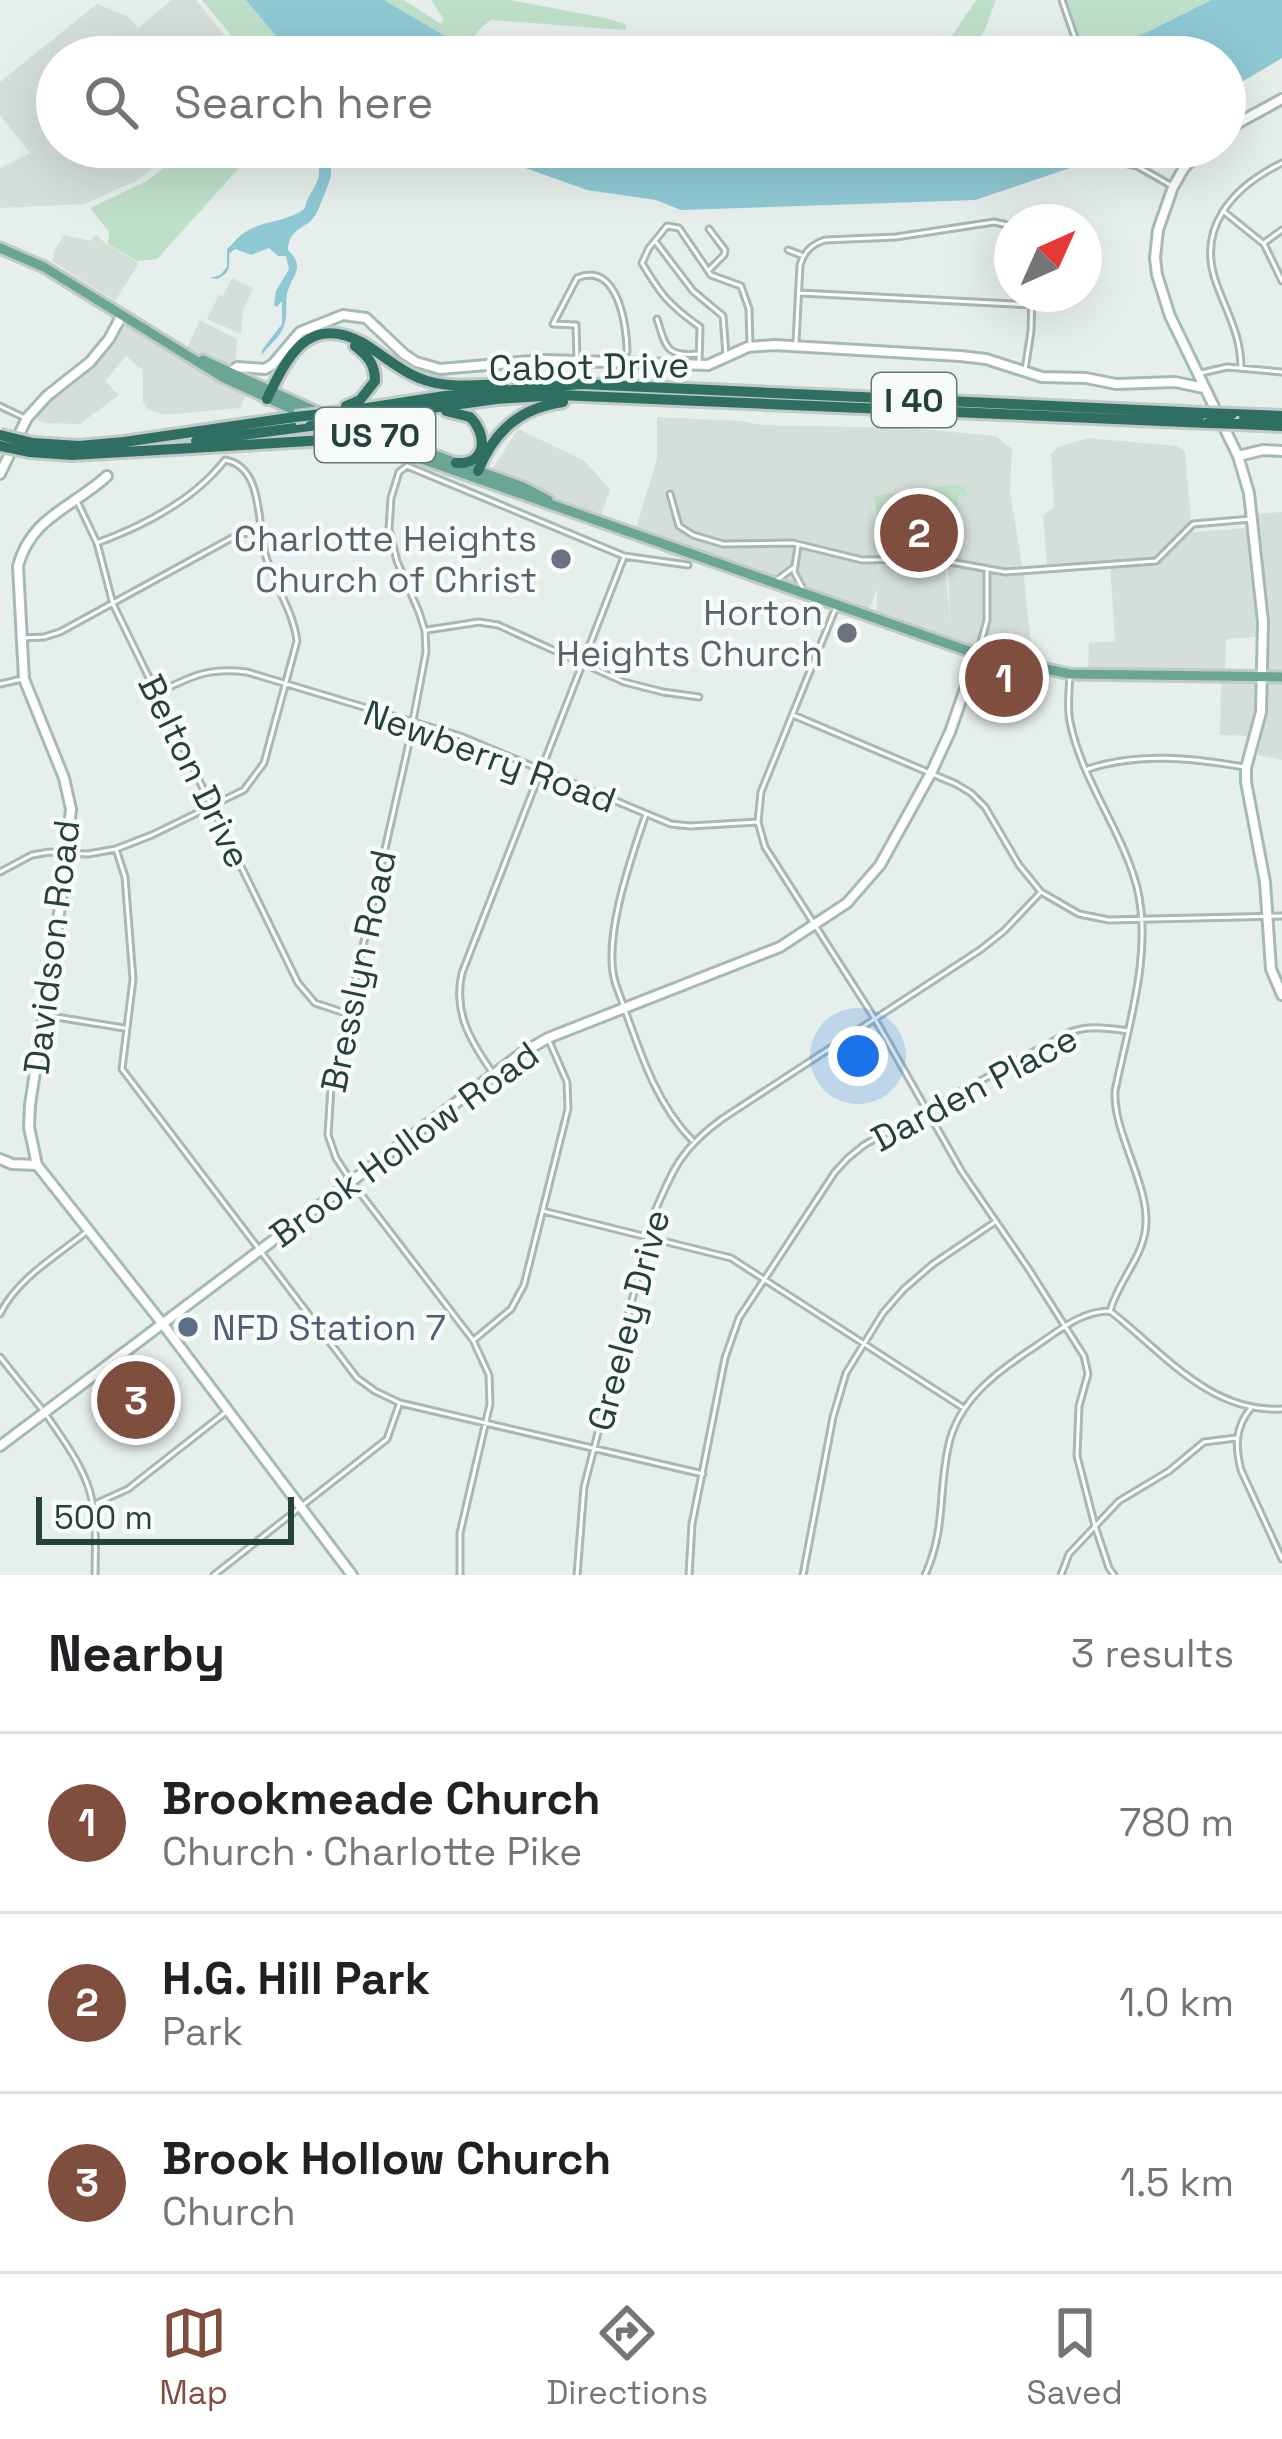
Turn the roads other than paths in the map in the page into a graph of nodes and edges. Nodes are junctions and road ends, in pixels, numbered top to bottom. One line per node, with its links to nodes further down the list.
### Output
1 (1062, 0): 2 (street)
2 (1074, 36)
3 (1282, 98): 4 (street)
4 (1246, 118)
5 (1282, 164): 9 (street)
6 (1140, 168): 8 (street)
7 (1184, 168): 8 (street)
8 (1173, 187): 34 (street)
9 (1222, 211): 14 (street); 31 (street)
10 (994, 223): 17 (street)
11 (710, 229): 18 (street)
12 (1282, 230): 14 (street)
13 (654, 240): 18 (street); 28 (street); 29 (street)
14 (1264, 244): 19 (street)
15 (0, 248): 23 (main road, US 70)
16 (788, 250): 17 (street)
17 (802, 256): 20 (street)
18 (708, 271): 25 (street)
19 (1282, 281)
20 (798, 293): 21 (street); 26 (street)
21 (994, 303)
22 (1032, 312): 32 (street)
23 (122, 315): 35 (main road, US 70); 44 (street)
24 (657, 319): 29 (street)
25 (750, 347): 26 (street, Cabot Drive); 28 (street, Cabot Drive)
26 (796, 347): 32 (street, Cabot Drive)
27 (627, 352): 30 (street)
28 (726, 358): 29 (street, Cabot Drive)
29 (699, 359): 30 (street, Cabot Drive)
30 (577, 361): 35 (street, Cabot Drive)
31 (1241, 368): 33 (street); 34 (street)
32 (1024, 372): 37 (street, Cabot Drive)
33 (1282, 372)
34 (1198, 374): 37 (street)
35 (227, 375): 38 (main road, US 70)
36 (548, 386): 38 (highway); 42 (highway, I 40); 45 (highway, I 40)
37 (1204, 388): 54 (street)
38 (270, 396): 42 (highway); 50 (main road, US 70); 55 (main road, US 70)
39 (609, 397): 41 (highway, I 40); 45 (highway, I 40); 57 (highway)
40 (0, 406): 44 (street)
41 (424, 408): 42 (highway, I 40); 55 (highway)
42 (344, 413): 51 (highway, I 40, bridge); 53 (highway, I 40, bridge)
43 (1282, 416): 46 (highway, I 40)
44 (27, 418): 56 (street)
45 (1206, 418): 46 (highway, I 40, bridge)
46 (1235, 419): 47 (highway, I 40)
47 (1282, 426)
48 (0, 435): 51 (highway, I 40, bridge)
49 (0, 446): 51 (highway, I 40, bridge)
50 (383, 446): 53 (highway); 57 (main road, US 70)
51 (32, 447): 53 (highway, I 40)
52 (1282, 451): 54 (street)
53 (121, 452)
54 (1238, 455): 61 (street)
55 (456, 463): 57 (main road, US 70)
56 (0, 474)
57 (476, 474): 69 (main road, US 70)
58 (107, 476): 60 (street, Davidson Road)
59 (670, 494): 64 (street)
60 (77, 501): 63 (street, Belton Drive); 75 (street, Davidson Road)
61 (1253, 519): 68 (street); 80 (street)
62 (260, 532): 63 (street); 72 (street); 83 (street)
63 (97, 544): 72 (street, Belton Drive)
64 (798, 544): 67 (street); 68 (street)
65 (624, 556): 66 (street); 74 (street, Bresslyn Road); 77 (street)
66 (688, 565)
67 (794, 569): 69 (street); 70 (street); 71 (street)
68 (987, 569): 76 (street)
69 (772, 582): 70 (main road, US 70)
70 (790, 589): 71 (main road, US 70)
71 (809, 596): 73 (main road, US 70)
72 (112, 604): 75 (street); 84 (street, Belton Drive)
73 (837, 605): 76 (main road, US 70); 86 (street)
74 (425, 631): 77 (street); 87 (street, Bresslyn Road)
75 (20, 638): 81 (street, Davidson Road)
76 (977, 654): 78 (main road, US 70); 91 (street, Brook Hollow Road)
77 (581, 662): 85 (street); 89 (street)
78 (1070, 674): 80 (main road, US 70); 90 (street)
79 (1282, 677): 80 (main road, US 70)
80 (1261, 678): 88 (street)
81 (24, 679): 82 (street); 96 (street, Davidson Road)
82 (0, 684)
83 (286, 686): 84 (street, Newberry Road); 87 (street, Newberry Road); 92 (street)
84 (157, 693): 92 (street, Belton Drive)
85 (699, 697)
86 (792, 715): 91 (street); 94 (street)
87 (412, 721): 89 (street, Newberry Road); 105 (street, Bresslyn Road)
88 (1246, 768): 90 (street); 100 (street)
89 (539, 770): 93 (street, Newberry Road); 111 (street)
90 (1086, 770): 101 (street)
91 (931, 773): 98 (street); 102 (street, Brook Hollow Road)
92 (213, 806): 95 (street); 105 (street, Belton Drive)
93 (646, 814): 94 (street, Newberry Road); 104 (street)
94 (758, 822): 102 (street)
95 (116, 848): 96 (street); 108 (street)
96 (66, 854): 97 (street); 106 (street, Davidson Road)
97 (0, 872)
98 (1041, 892): 101 (street); 107 (street, Greeley Drive)
99 (1282, 916): 100 (street)
100 (1266, 917): 101 (street); 103 (street)
101 (1140, 920): 109 (street)
102 (815, 926): 104 (street, Brook Hollow Road); 107 (street)
103 (1282, 994)
104 (625, 1009): 110 (street, Brook Hollow Road); 113 (street)
105 (347, 1013): 116 (street, Bresslyn Road)
106 (43, 1015): 108 (street); 115 (street, Davidson Road)
107 (875, 1019): 112 (street); 113 (street, Greeley Drive)
108 (127, 1028): 121 (street)
109 (1128, 1031): 112 (street, Darden Place); 123 (street)
110 (548, 1038): 111 (street, Brook Hollow Road); 117 (street)
111 (493, 1073): 116 (street, Brook Hollow Road)
112 (928, 1109): 118 (street); 122 (street, Darden Place)
113 (694, 1141): 120 (street, Greeley Drive)
114 (0, 1159): 115 (street)
115 (37, 1165): 119 (street)
116 (351, 1181): 121 (street, Brook Hollow Road); 127 (street, Bresslyn Road)
117 (544, 1210): 120 (street); 127 (street)
118 (997, 1221): 126 (street); 128 (street)
119 (88, 1231): 124 (street); 125 (street)
120 (648, 1235): 122 (street); 141 (street, Greeley Drive)
121 (260, 1250): 125 (street, Brook Hollow Road); 130 (street)
122 (764, 1278): 128 (street); 142 (street, Darden Place)
123 (1110, 1310): 126 (street); 132 (street)
124 (0, 1314)
125 (162, 1324): 135 (street); 136 (street, Brook Hollow Road)
126 (1066, 1326): 131 (street); 145 (street)
127 (473, 1340): 138 (street, Bresslyn Road)
128 (865, 1344): 131 (street); 153 (street)
129 (0, 1357): 136 (street)
130 (400, 1403): 138 (street); 144 (street)
131 (964, 1408): 154 (street)
132 (1235, 1408): 133 (street); 137 (street)
133 (1251, 1408): 134 (street); 137 (street)
134 (1282, 1409)
135 (228, 1411): 143 (street); 144 (street)
136 (44, 1412): 140 (street, Brook Hollow Road); 143 (street)
137 (1240, 1422): 139 (street)
138 (486, 1424): 141 (street); 150 (street, Bresslyn Road)
139 (1237, 1438): 145 (street); 146 (street)
140 (0, 1445)
141 (594, 1450): 142 (street); 151 (street, Greeley Drive)
142 (704, 1474): 152 (street, Darden Place)
143 (95, 1504): 147 (street)
144 (301, 1506): 148 (street); 149 (street)
145 (1095, 1526): 155 (street); 156 (street)
146 (1282, 1559)
147 (95, 1575)
148 (214, 1575)
149 (352, 1575)
150 (460, 1575)
151 (577, 1575)
152 (688, 1575)
153 (803, 1575)
154 (925, 1575)
155 (1061, 1575)
156 (1114, 1575)

